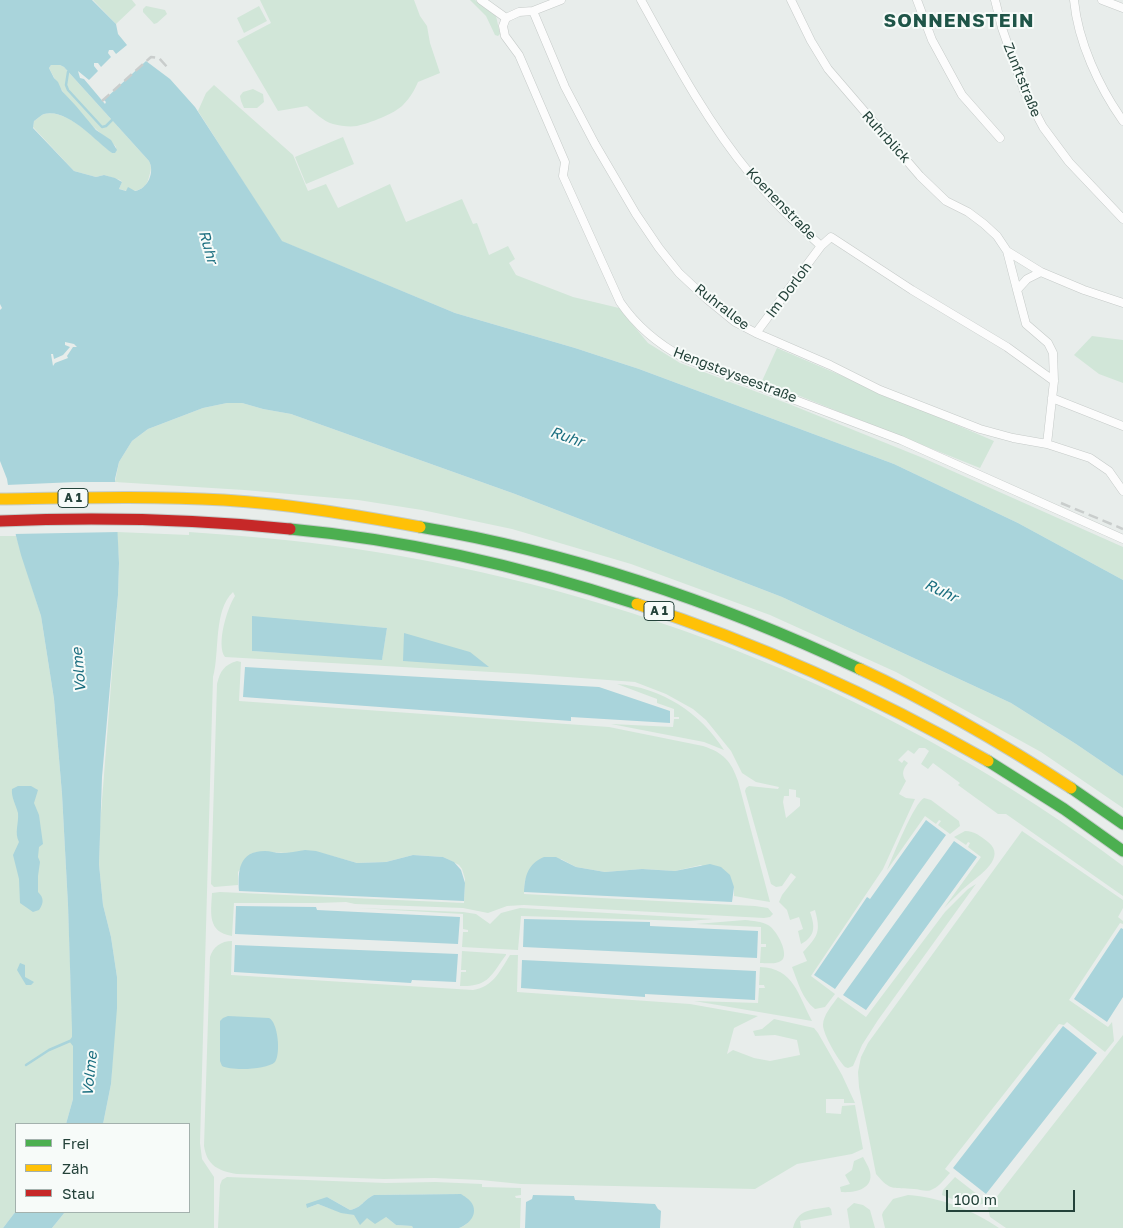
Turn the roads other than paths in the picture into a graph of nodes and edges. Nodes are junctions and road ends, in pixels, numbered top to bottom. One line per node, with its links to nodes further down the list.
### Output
1 (481, 0): 11 (street)
2 (561, 0): 10 (street)
3 (641, 0): 15 (street, Koenenstraße)
4 (791, 0): 16 (street, Ruhrblick)
5 (917, 0): 13 (street)
6 (995, 0): 14 (street, Zunftstraße)
7 (1074, 0): 12 (street)
8 (1102, 0): 9 (street)
9 (1123, 8)
10 (532, 11): 11 (street); 20 (street, Ruhrallee)
11 (506, 18): 28 (street, Hengsteyseestraße)
12 (1123, 121)
13 (1000, 138)
14 (1123, 219)
15 (821, 246): 20 (street, Im Dorloh); 21 (street, Koenenstraße)
16 (1007, 251): 17 (street, Ruhrblick); 18 (street, Ruhrblick)
17 (1041, 272): 18 (street); 19 (street, Ruhrblick)
18 (1017, 290): 21 (street, Ruhrblick)
19 (1123, 303)
20 (756, 333): 24 (street, Ruhrallee)
21 (1054, 381): 22 (street, Ruhrblick)
22 (1052, 398): 23 (street); 24 (street, Ruhrblick)
23 (1123, 426)
24 (1048, 444): 25 (street, Ruhrallee)
25 (1123, 491)
26 (0, 499): 29 (highway, A 1)
27 (0, 521): 30 (highway, A 1)
28 (1123, 538)
29 (1123, 824)
30 (1123, 851)

